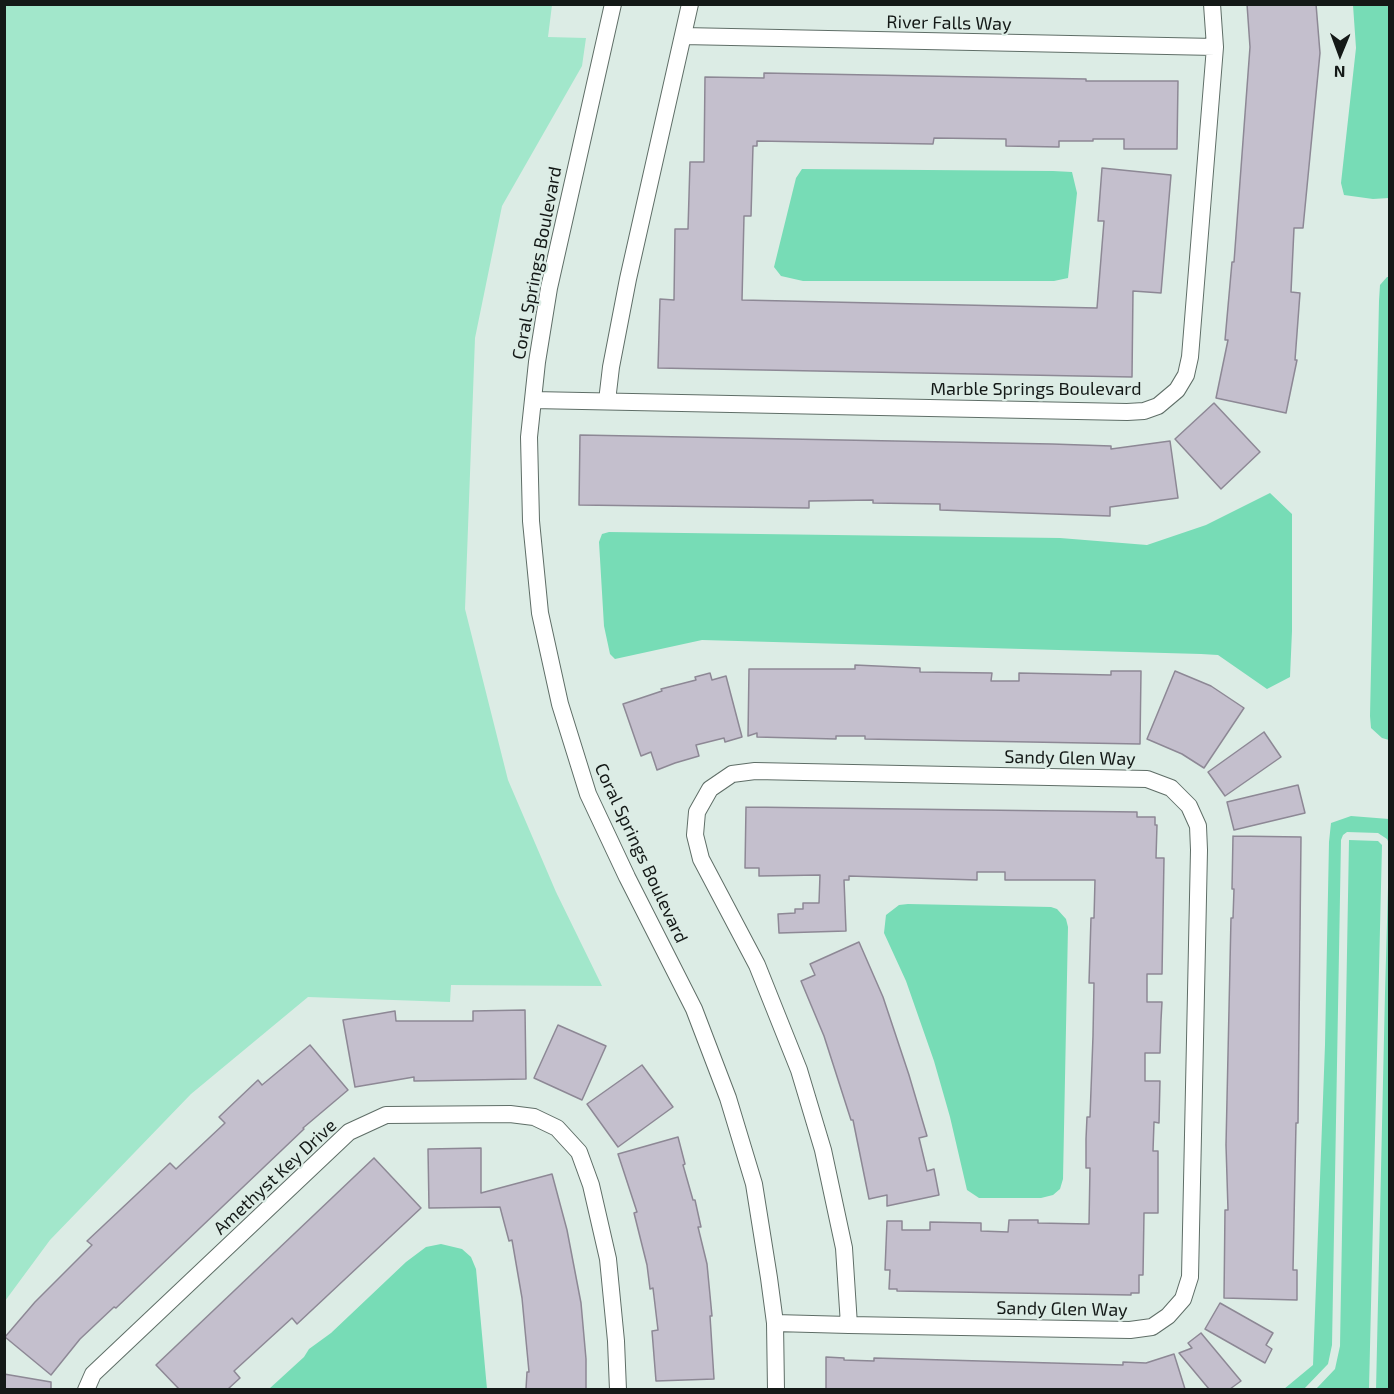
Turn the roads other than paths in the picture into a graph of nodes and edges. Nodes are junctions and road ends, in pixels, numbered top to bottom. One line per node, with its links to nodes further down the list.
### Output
1 (613, 4): 6 (street, Coral Springs Boulevard)
2 (690, 4): 4 (street)
3 (1212, 4): 5 (street, Marble Springs Boulevard)
4 (683, 36): 5 (street, River Falls Way); 7 (street)
5 (1215, 46): 7 (street, Marble Springs Boulevard)
6 (533, 400): 7 (street, Marble Springs Boulevard); 8 (street, Coral Springs Boulevard)
7 (607, 401)
8 (775, 1323): 9 (street, Sandy Glen Way); 12 (street, Coral Springs Boulevard)
9 (849, 1325): 9 (street, Sandy Glen Way)
10 (86, 1389): 11 (street, Amethyst Key Drive)
11 (618, 1389)
12 (776, 1389)

